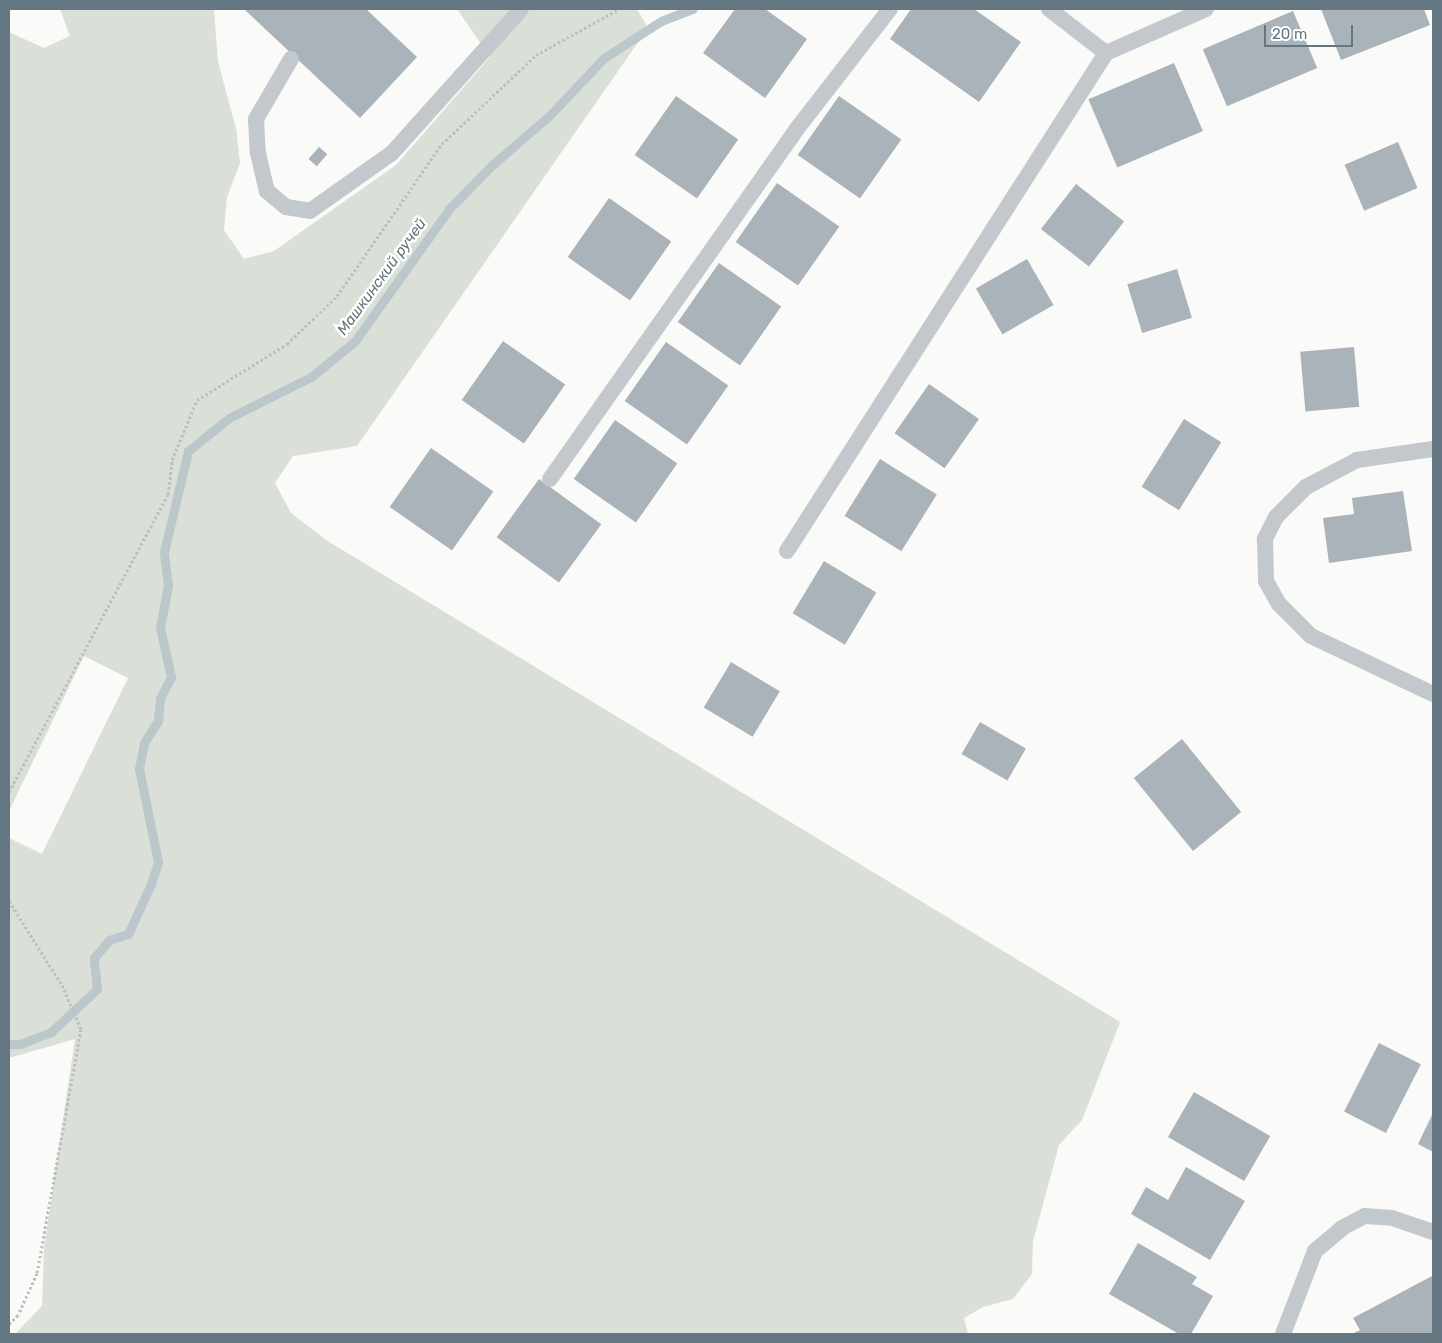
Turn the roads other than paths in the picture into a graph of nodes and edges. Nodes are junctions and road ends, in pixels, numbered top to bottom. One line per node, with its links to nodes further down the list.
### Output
1 (521, 9): 6 (lane)
2 (890, 9): 8 (lane)
3 (1048, 9): 5 (lane)
4 (1206, 9): 5 (lane)
5 (1106, 53): 9 (lane)
6 (291, 59)
7 (1433, 449): 10 (lane)
8 (550, 479)
9 (787, 551)
10 (1433, 694)
11 (1433, 1232): 12 (lane)
12 (1283, 1334)

